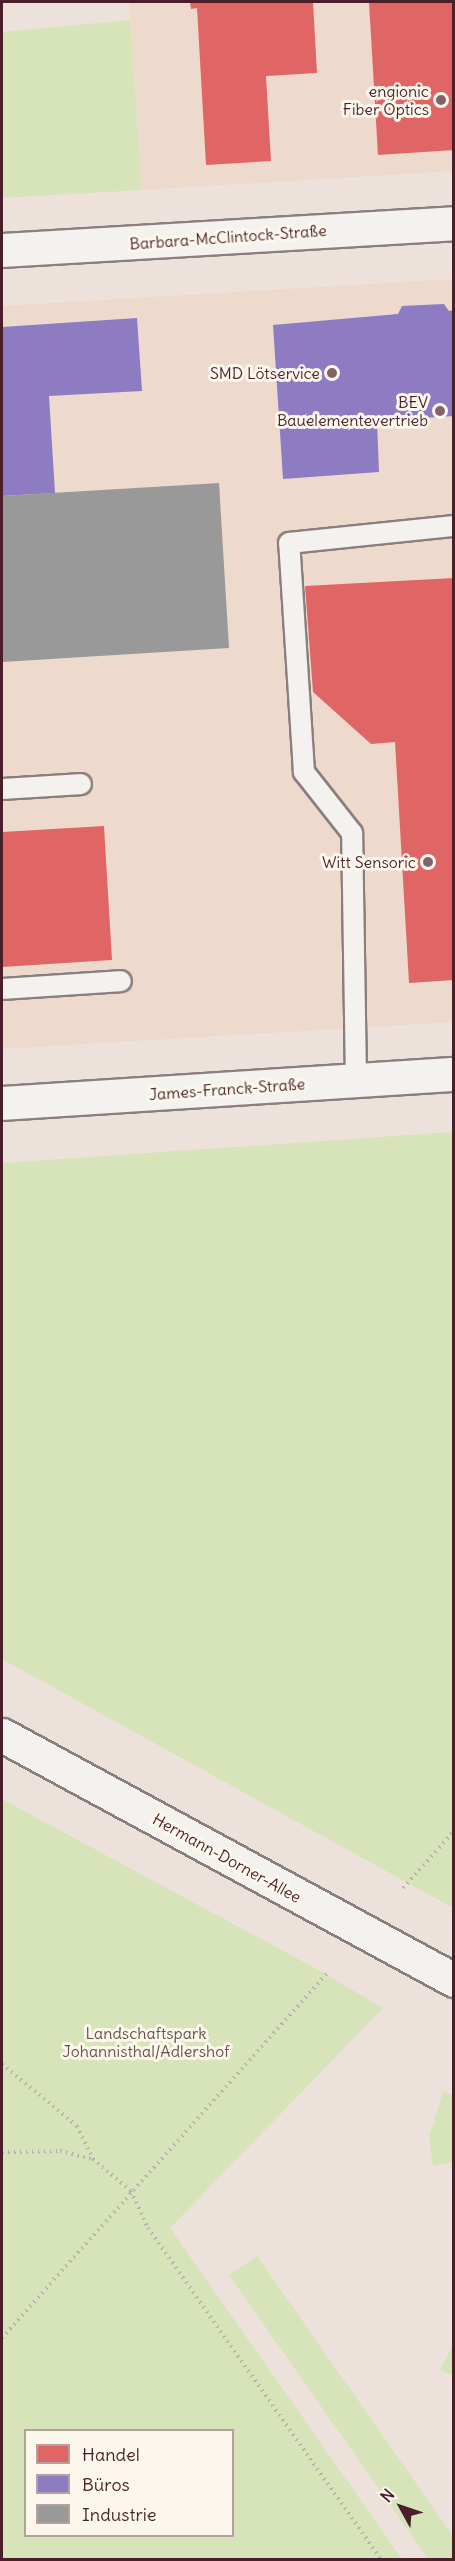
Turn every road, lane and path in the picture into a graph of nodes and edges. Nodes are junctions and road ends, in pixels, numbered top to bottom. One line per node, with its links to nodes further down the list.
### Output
1 (453, 223): 2 (street, Barbara-McClintock-Straße)
2 (2, 250)
3 (453, 526): 9 (lane)
4 (81, 784): 5 (lane)
5 (2, 789)
6 (121, 981): 7 (lane)
7 (2, 989)
8 (453, 1074): 9 (street, James-Franck-Straße)
9 (356, 1080): 10 (street, James-Franck-Straße)
10 (2, 1103)
11 (2, 1735): 15 (street, Hermann-Dorner-Allee)
12 (453, 1831): 13 (path)
13 (403, 1888)
14 (328, 1972): 19 (path)
15 (453, 1980)
16 (2, 2064): 18 (path)
17 (2, 2152): 18 (path)
18 (93, 2159): 19 (path)
19 (131, 2191): 20 (path); 21 (path)
20 (2, 2338)
21 (381, 2559)

